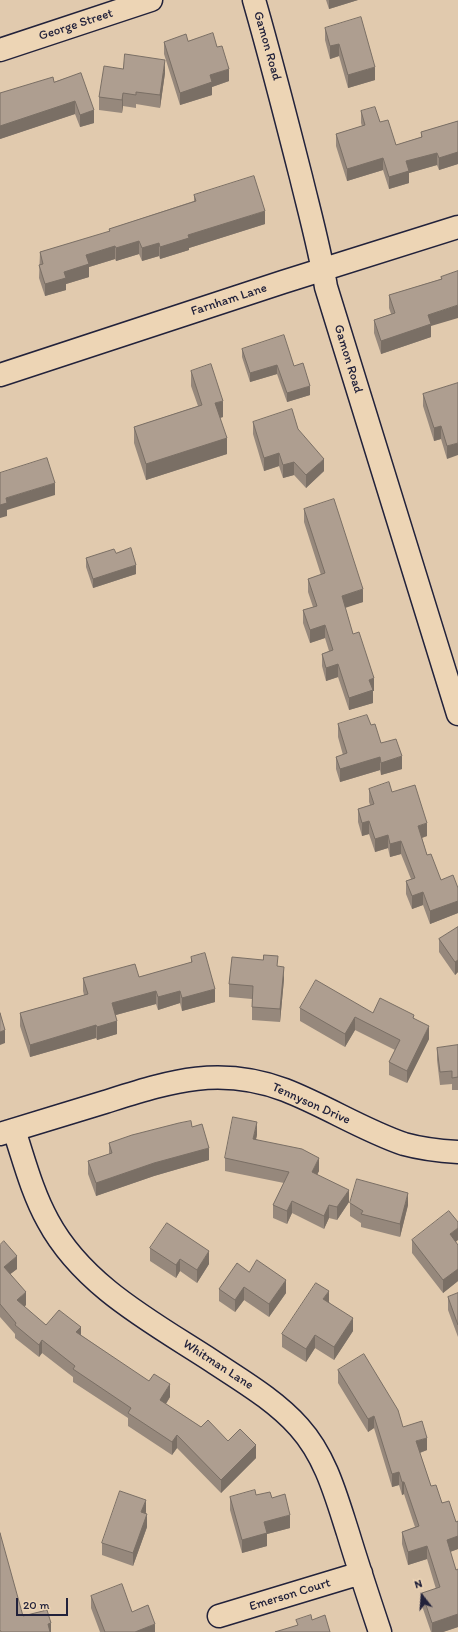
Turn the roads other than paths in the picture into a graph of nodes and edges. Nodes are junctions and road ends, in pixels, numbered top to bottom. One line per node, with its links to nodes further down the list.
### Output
1 (151, 0): 3 (street, George Street)
2 (254, 0): 5 (street, Gamon Road)
3 (0, 50)
4 (458, 226): 5 (street, Farnham Lane)
5 (323, 269): 6 (street, Farnham Lane); 7 (street, Gamon Road)
6 (0, 376)
7 (458, 714)
8 (7, 1132): 9 (street, Tennyson Drive); 10 (street, Whitman Lane)
9 (458, 1152)
10 (361, 1573): 11 (street, Emerson Court); 12 (street, Whitman Lane)
11 (219, 1616)
12 (380, 1632)

